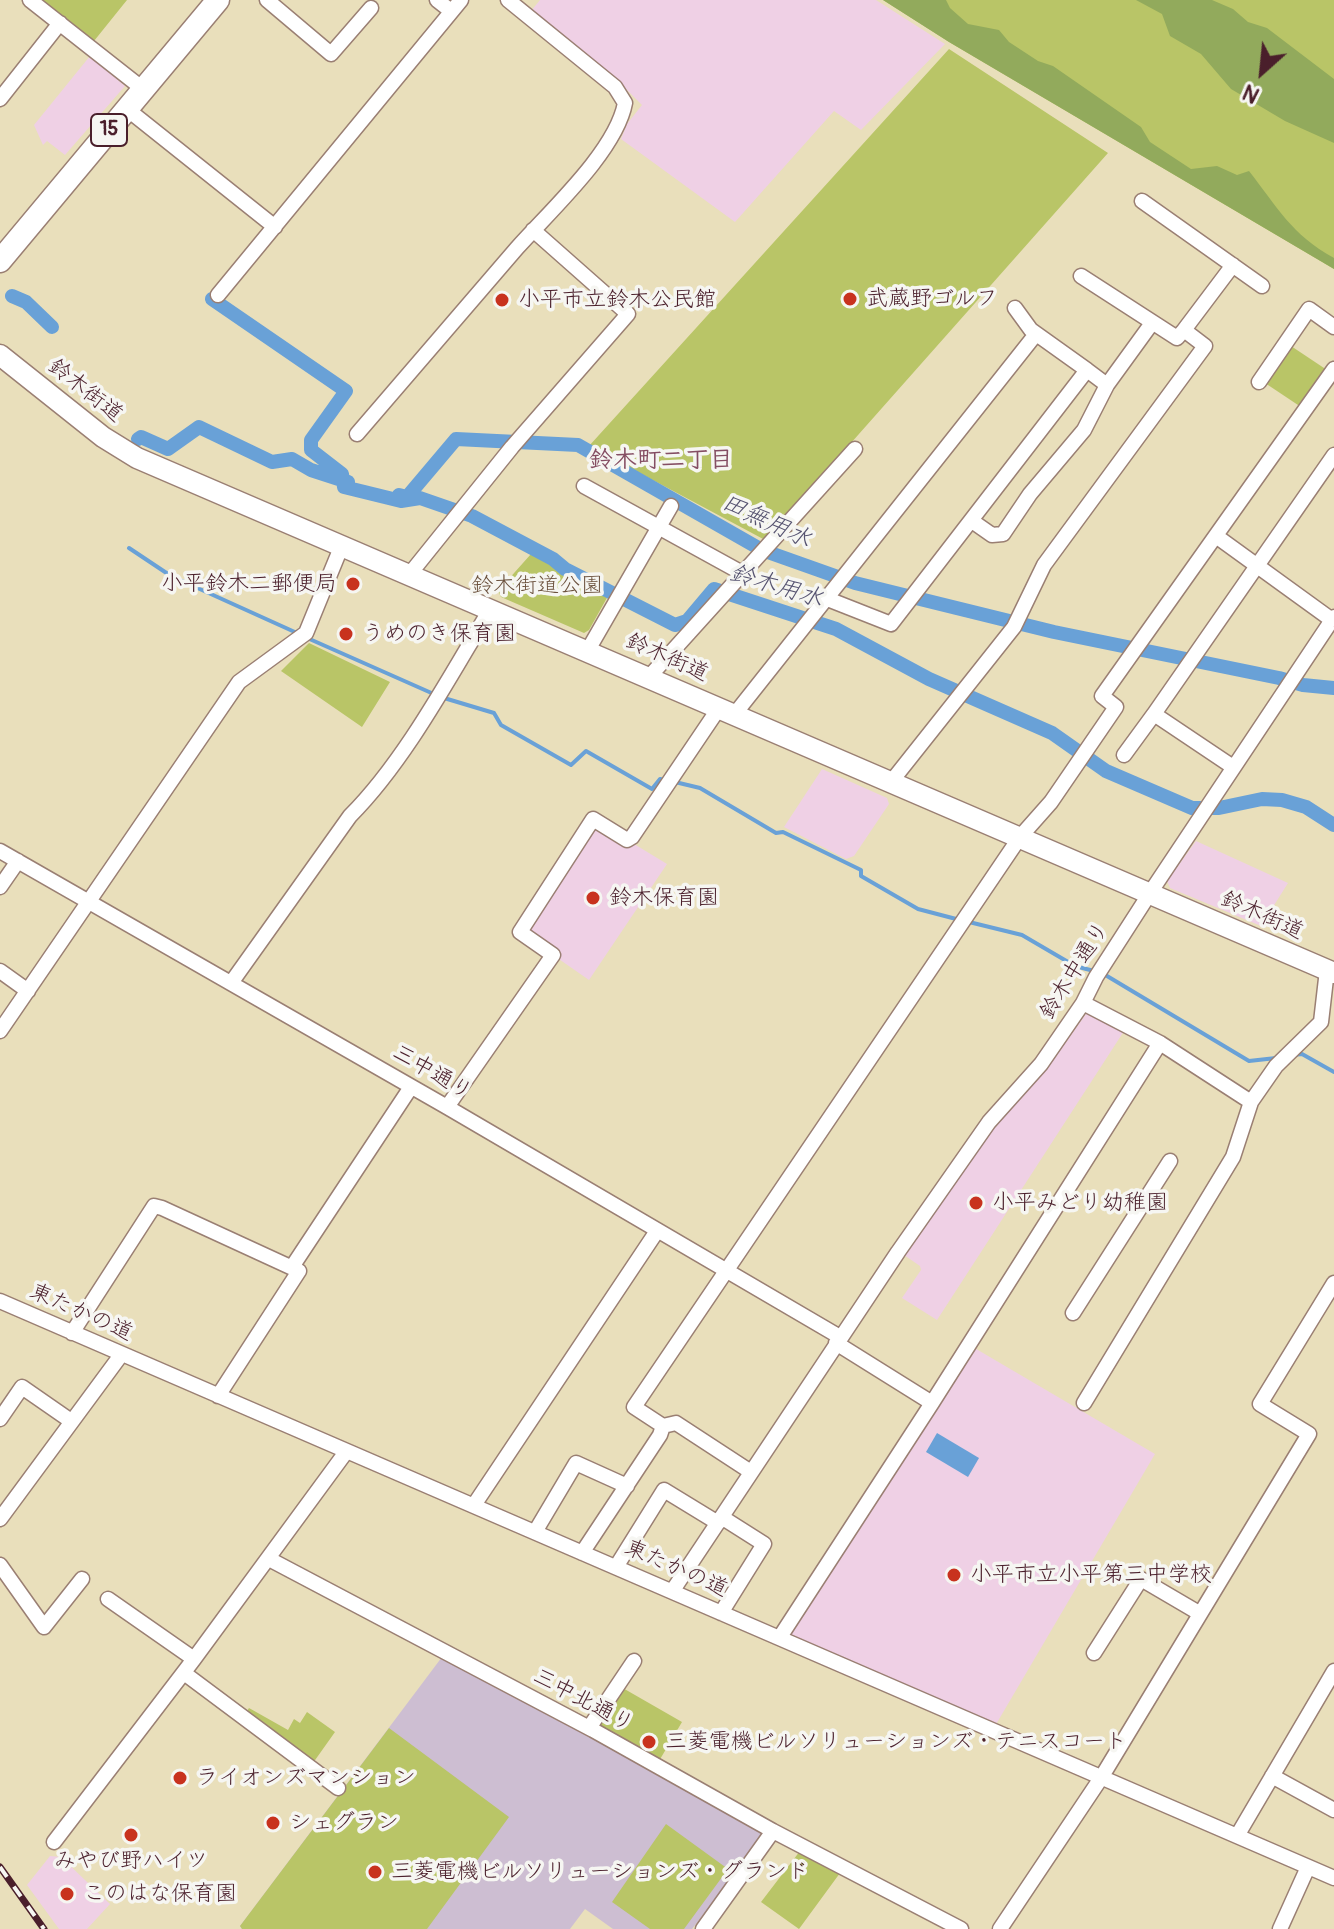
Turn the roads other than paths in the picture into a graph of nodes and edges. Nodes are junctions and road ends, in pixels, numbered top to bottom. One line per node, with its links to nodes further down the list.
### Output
1 (30, 0): 8 (street)
2 (218, 0): 9 (main road, 15)
3 (267, 0): 7 (street)
4 (437, 0): 6 (street)
5 (508, 0): 14 (street)
6 (456, 6): 13 (street)
7 (371, 8)
8 (60, 23): 9 (street); 10 (street)
9 (143, 89): 11 (main road, 15)
10 (0, 99)
11 (127, 109): 13 (street); 15 (main road, 15)
12 (1142, 201): 16 (street)
13 (275, 227): 19 (street)
14 (533, 230): 30 (street); 41 (street)
15 (0, 261)
16 (1233, 265): 18 (street); 23 (street)
17 (1081, 276): 21 (street)
18 (1262, 286)
19 (218, 295)
20 (1015, 308): 24 (street)
21 (1152, 323): 23 (street); 29 (street)
22 (1334, 327): 28 (street)
23 (1184, 330): 51 (street)
24 (1036, 334): 27 (street); 42 (street)
25 (0, 355): 38 (main road, 鈴木街道)
26 (1334, 369): 37 (street)
27 (1087, 370): 29 (street); 35 (street)
28 (1259, 382)
29 (1107, 385): 35 (street)
30 (357, 434)
31 (855, 449): 40 (street)
32 (1334, 455): 39 (street)
33 (584, 486): 36 (street)
34 (671, 506): 36 (street)
35 (972, 521): 42 (street)
36 (659, 526): 40 (street); 45 (street)
37 (1216, 536): 39 (street); 52 (street)
38 (342, 545): 41 (main road, 鈴木街道); 57 (street)
39 (1256, 564): 44 (street); 48 (street)
40 (742, 573): 46 (street)
41 (409, 575): 43 (main road, 鈴木街道)
42 (825, 598): 47 (street)
43 (490, 610): 45 (main road, 鈴木街道); 60 (street)
44 (1333, 618): 50 (street, 鈴木中通り)
45 (588, 650): 46 (main road, 鈴木街道)
46 (649, 677): 47 (main road, 鈴木街道)
47 (727, 711): 51 (main road, 鈴木街道); 67 (street)
48 (1154, 714): 49 (street); 50 (street)
49 (1124, 755)
50 (1233, 767): 56 (street, 鈴木中通り)
51 (891, 782): 52 (main road, 鈴木街道)
52 (1020, 837): 56 (main road, 鈴木街道); 71 (street)
53 (0, 851): 54 (street, 三中通り)
54 (18, 861): 55 (street); 57 (street, 三中通り)
55 (0, 887)
56 (1150, 893): 59 (main road, 鈴木街道); 62 (street, 鈴木中通り)
57 (89, 902): 60 (street, 三中通り); 61 (street)
58 (0, 971): 61 (street)
59 (1330, 972): 66 (street)
60 (231, 983): 65 (street, 三中通り)
61 (28, 991): 63 (street)
62 (1083, 1003): 64 (street); 76 (street, 鈴木中通り)
63 (0, 1031)
64 (1160, 1043): 66 (street); 79 (street)
65 (411, 1087): 67 (street, 三中通り); 70 (street)
66 (1251, 1102): 80 (street)
67 (447, 1107): 69 (street, 三中通り)
68 (1170, 1161): 74 (street)
69 (657, 1231): 71 (street, 三中通り); 87 (street)
70 (292, 1267): 75 (street); 78 (street)
71 (727, 1271): 76 (street, 三中通り); 83 (street)
72 (1334, 1283): 99 (street)
73 (0, 1301): 75 (street, 東たかの道)
74 (1073, 1313)
75 (72, 1333): 77 (street, 東たかの道)
76 (838, 1340): 79 (street, 三中通り); 85 (street, 鈴木中通り)
77 (121, 1355): 78 (street, 東たかの道); 82 (street)
78 (218, 1396): 84 (street, 東たかの道)
79 (932, 1403): 100 (street)
80 (1084, 1403)
81 (0, 1419): 82 (street)
82 (71, 1421): 88 (street)
83 (663, 1426): 85 (street); 86 (street)
84 (346, 1452): 87 (street, 東たかの道); 92 (street)
85 (751, 1472): 89 (street, 鈴木中通り)
86 (627, 1486): 90 (street); 91 (street)
87 (474, 1505): 90 (street, 東たかの道)
88 (0, 1519)
89 (721, 1521): 94 (street); 96 (street, 鈴木中通り); 98 (street)
90 (535, 1532): 91 (street, 東たかの道)
91 (582, 1553): 94 (street, 東たかの道)
92 (269, 1559): 102 (street); 106 (street, 三中北通り)
93 (0, 1565): 95 (street)
94 (616, 1567): 96 (street, 東たかの道)
95 (82, 1579)
96 (673, 1590): 98 (street, 東たかの道)
97 (108, 1599): 102 (street)
98 (721, 1613): 100 (street, 東たかの道)
99 (1199, 1613): 101 (street); 108 (street)
100 (780, 1637): 108 (street, 東たかの道)
101 (1094, 1653)
102 (194, 1659): 105 (street)
103 (634, 1661): 106 (street)
104 (1334, 1671): 107 (street)
105 (184, 1673): 109 (street); 113 (street)
106 (589, 1728): 111 (street, 三中北通り)
107 (1272, 1776): 110 (street); 112 (street)
108 (1101, 1778): 112 (street, 東たかの道); 118 (street)
109 (338, 1788)
110 (1334, 1810)
111 (773, 1831): 116 (street); 117 (street, 三中北通り)
112 (1237, 1836): 114 (street, 東たかの道)
113 (54, 1842)
114 (1308, 1867): 115 (street, 東たかの道); 119 (street)
115 (1334, 1878)
116 (703, 1929)
117 (961, 1929)
118 (1000, 1929)
119 (1280, 1929)

